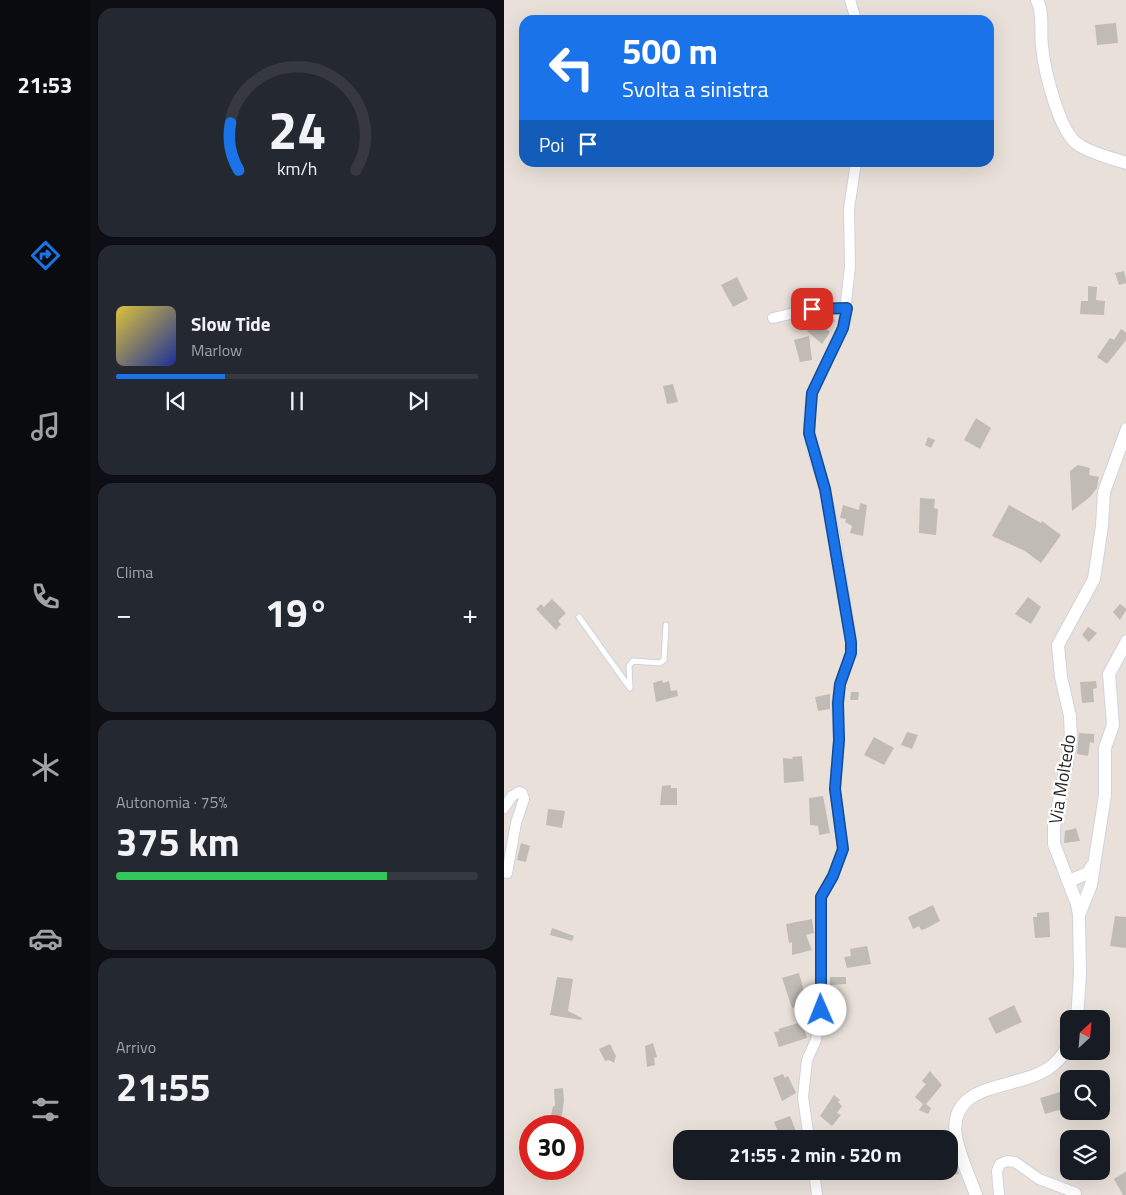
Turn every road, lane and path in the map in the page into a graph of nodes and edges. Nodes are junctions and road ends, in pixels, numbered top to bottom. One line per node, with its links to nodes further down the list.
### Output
1 (850, 0): 3 (street)
2 (1036, 0): 4 (street)
3 (854, 15)
4 (1126, 163)
5 (855, 167): 6 (street)
6 (847, 308): 7 (street); 19 (street)
7 (773, 318)
8 (1126, 429): 15 (street, Via Moltedo)
9 (579, 617): 10 (lane)
10 (666, 625)
11 (1126, 641): 13 (street)
12 (504, 808): 14 (street)
13 (1092, 866): 15 (street); 16 (street)
14 (507, 873)
15 (1069, 881): 16 (street, Via Moltedo)
16 (1079, 915): 17 (street, Via Moltedo)
17 (1077, 1010)
18 (1060, 1056): 23 (street)
19 (807, 1130)
20 (815, 1180): 22 (street)
21 (1076, 1193): 24 (street)
22 (817, 1195)
23 (976, 1195)
24 (999, 1195)

